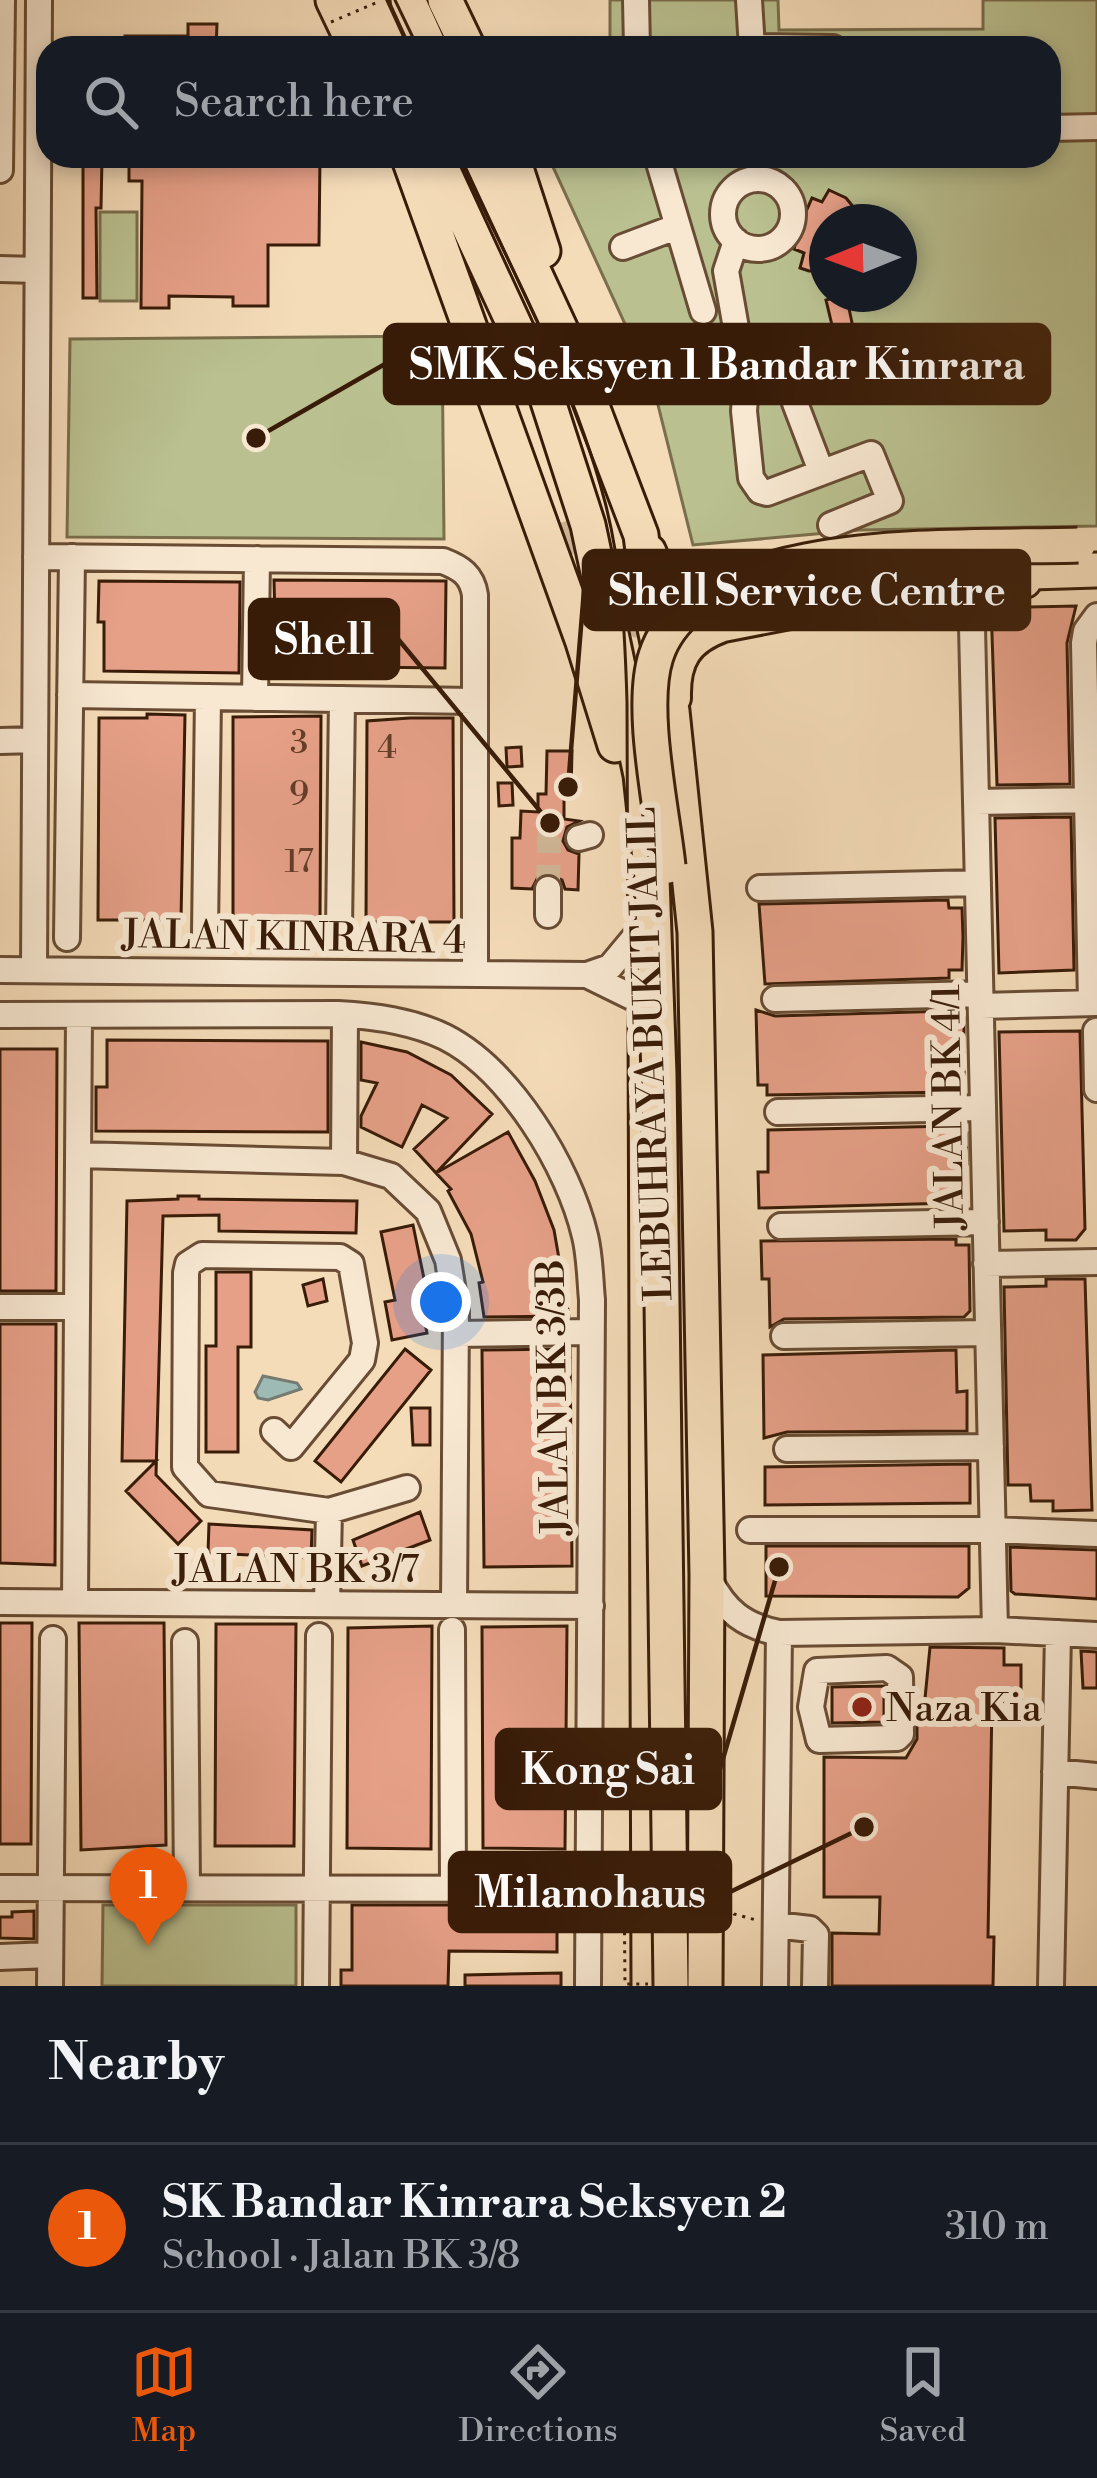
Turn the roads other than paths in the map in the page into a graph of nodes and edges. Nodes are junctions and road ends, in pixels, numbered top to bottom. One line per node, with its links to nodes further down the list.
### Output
1 (2, 0): 13 (street)
2 (39, 0): 7 (street)
3 (445, 0): 10 (highway)
4 (636, 0): 11 (street)
5 (749, 0): 12 (street)
6 (384, 1): 8 (highway); 9 (highway)
7 (39, 36)
8 (388, 36)
9 (418, 36)
10 (462, 36)
11 (638, 36)
12 (751, 36)
13 (0, 71): 16 (street)
14 (1097, 127): 15 (street)
15 (1061, 128)
16 (0, 146): 26 (street)
17 (38, 168): 31 (street)
18 (430, 168): 61 (highway)
19 (432, 168): 36 (highway)
20 (432, 168): 76 (highway, LEBUHRAYA BUKIT JALIL)
21 (486, 168): 33 (highway, LEBUHRAYA BUKIT JALIL)
22 (516, 168): 33 (highway)
23 (660, 168): 27 (street)
24 (754, 168): 28 (street)
25 (756, 168): 28 (street)
26 (0, 170)
27 (676, 226): 29 (street); 32 (street)
28 (736, 241): 35 (street)
29 (623, 247)
30 (0, 269): 31 (street)
31 (38, 270): 40 (street)
32 (703, 310)
33 (572, 354): 38 (highway, LEBUHRAYA BUKIT JALIL)
34 (795, 404): 35 (street)
35 (821, 471): 37 (street)
36 (566, 521)
37 (831, 525)
38 (641, 535): 39 (main road); 53 (highway, LEBUHRAYA BUKIT JALIL)
39 (1091, 553): 43 (highway); 76 (highway, bridge)
40 (36, 557): 41 (street); 51 (street)
41 (72, 557): 42 (street); 46 (street)
42 (257, 559): 48 (street); 50 (street)
43 (986, 578): 44 (main road); 53 (main road); 55 (street, JALAN BK 4/1)
44 (1097, 582)
45 (1097, 616): 54 (street)
46 (70, 695): 47 (street); 63 (street)
47 (208, 697): 48 (street); 62 (street)
48 (255, 698): 49 (street)
49 (342, 699): 50 (street); 60 (street)
50 (474, 701): 66 (street)
51 (35, 740): 52 (street); 65 (street)
52 (0, 741)
53 (676, 746): 101 (highway, LEBUHRAYA BUKIT JALIL)
54 (1092, 801): 55 (street); 71 (street)
55 (976, 802): 56 (street, JALAN BK 4/1)
56 (978, 883): 57 (street); 69 (street, JALAN BK 4/1)
57 (760, 888)
58 (548, 889): 59 (street)
59 (548, 915)
60 (339, 929)
61 (640, 931): 67 (street); 70 (highway)
62 (205, 933)
63 (67, 938)
64 (0, 970): 65 (street, JALAN KINRARA 4)
65 (34, 970): 66 (street, JALAN KINRARA 4)
66 (475, 974): 67 (street, JALAN KINRARA 4)
67 (587, 975): 70 (street, JALAN KINRARA 4)
68 (775, 999): 69 (street)
69 (980, 1000): 71 (street); 78 (street, JALAN BK 4/1)
70 (644, 1003): 80 (highway)
71 (1094, 1003)
72 (0, 1015): 74 (street, JALAN BK 3/3B)
73 (345, 1015): 74 (street, JALAN BK 3/3B); 82 (street); 89 (street, JALAN BK 3/3B)
74 (79, 1016): 81 (street)
75 (1096, 1031): 77 (street)
76 (658, 1074): 80 (highway, LEBUHRAYA BUKIT JALIL)
77 (1097, 1089)
78 (983, 1108): 79 (street); 83 (street, JALAN BK 4/1)
79 (778, 1112)
80 (659, 1127): 130 (highway, LEBUHRAYA BUKIT JALIL)
81 (78, 1155): 82 (street); 88 (street)
82 (344, 1162): 91 (street)
83 (986, 1222): 84 (street); 86 (street, JALAN BK 4/1)
84 (781, 1226)
85 (1097, 1262): 86 (street)
86 (986, 1264): 90 (street, JALAN BK 4/1)
87 (0, 1307): 88 (street)
88 (77, 1307): 103 (street)
89 (591, 1332): 91 (street); 105 (street, JALAN BK 3/3B)
90 (988, 1333): 92 (street); 94 (street, JALAN BK 4/1)
91 (456, 1334): 106 (street)
92 (784, 1336)
93 (274, 1431): 97 (street)
94 (991, 1447): 95 (street); 99 (street, JALAN BK 4/1)
95 (787, 1449)
96 (407, 1488): 97 (street)
97 (329, 1511): 104 (street)
98 (750, 1530): 99 (street)
99 (992, 1530): 100 (street); 107 (street, JALAN BK 4/1)
100 (1097, 1534)
101 (707, 1575): 108 (street); 131 (highway, LEBUHRAYA BUKIT JALIL)
102 (0, 1601): 103 (street, JALAN BK 3/7)
103 (75, 1602): 104 (street, JALAN BK 3/7)
104 (327, 1604): 106 (street, JALAN BK 3/7)
105 (591, 1606): 106 (street, JALAN BK 3/7); 123 (street, JALAN BK 3/3B)
106 (453, 1618): 122 (street)
107 (995, 1630): 108 (street); 109 (street)
108 (779, 1633): 114 (street)
109 (1058, 1633): 110 (street); 116 (street)
110 (1097, 1635)
111 (319, 1636): 121 (street)
112 (53, 1639): 119 (street)
113 (184, 1642): 120 (street)
114 (778, 1707): 115 (street); 124 (street)
115 (812, 1707)
116 (1055, 1772): 117 (street); 134 (street)
117 (1097, 1776)
118 (0, 1888): 119 (street)
119 (51, 1888): 120 (street); 125 (street)
120 (187, 1888): 121 (street)
121 (317, 1888): 122 (street); 128 (street)
122 (453, 1889): 123 (street)
123 (588, 1889): 129 (street, JALAN BK 3/3B)
124 (776, 1923): 132 (street); 133 (street)
125 (50, 1955): 126 (street); 127 (street)
126 (0, 1957)
127 (50, 1986)
128 (316, 1986)
129 (588, 1986)
130 (670, 1986)
131 (705, 1986)
132 (775, 1986)
133 (815, 1986)
134 (1051, 1986)

